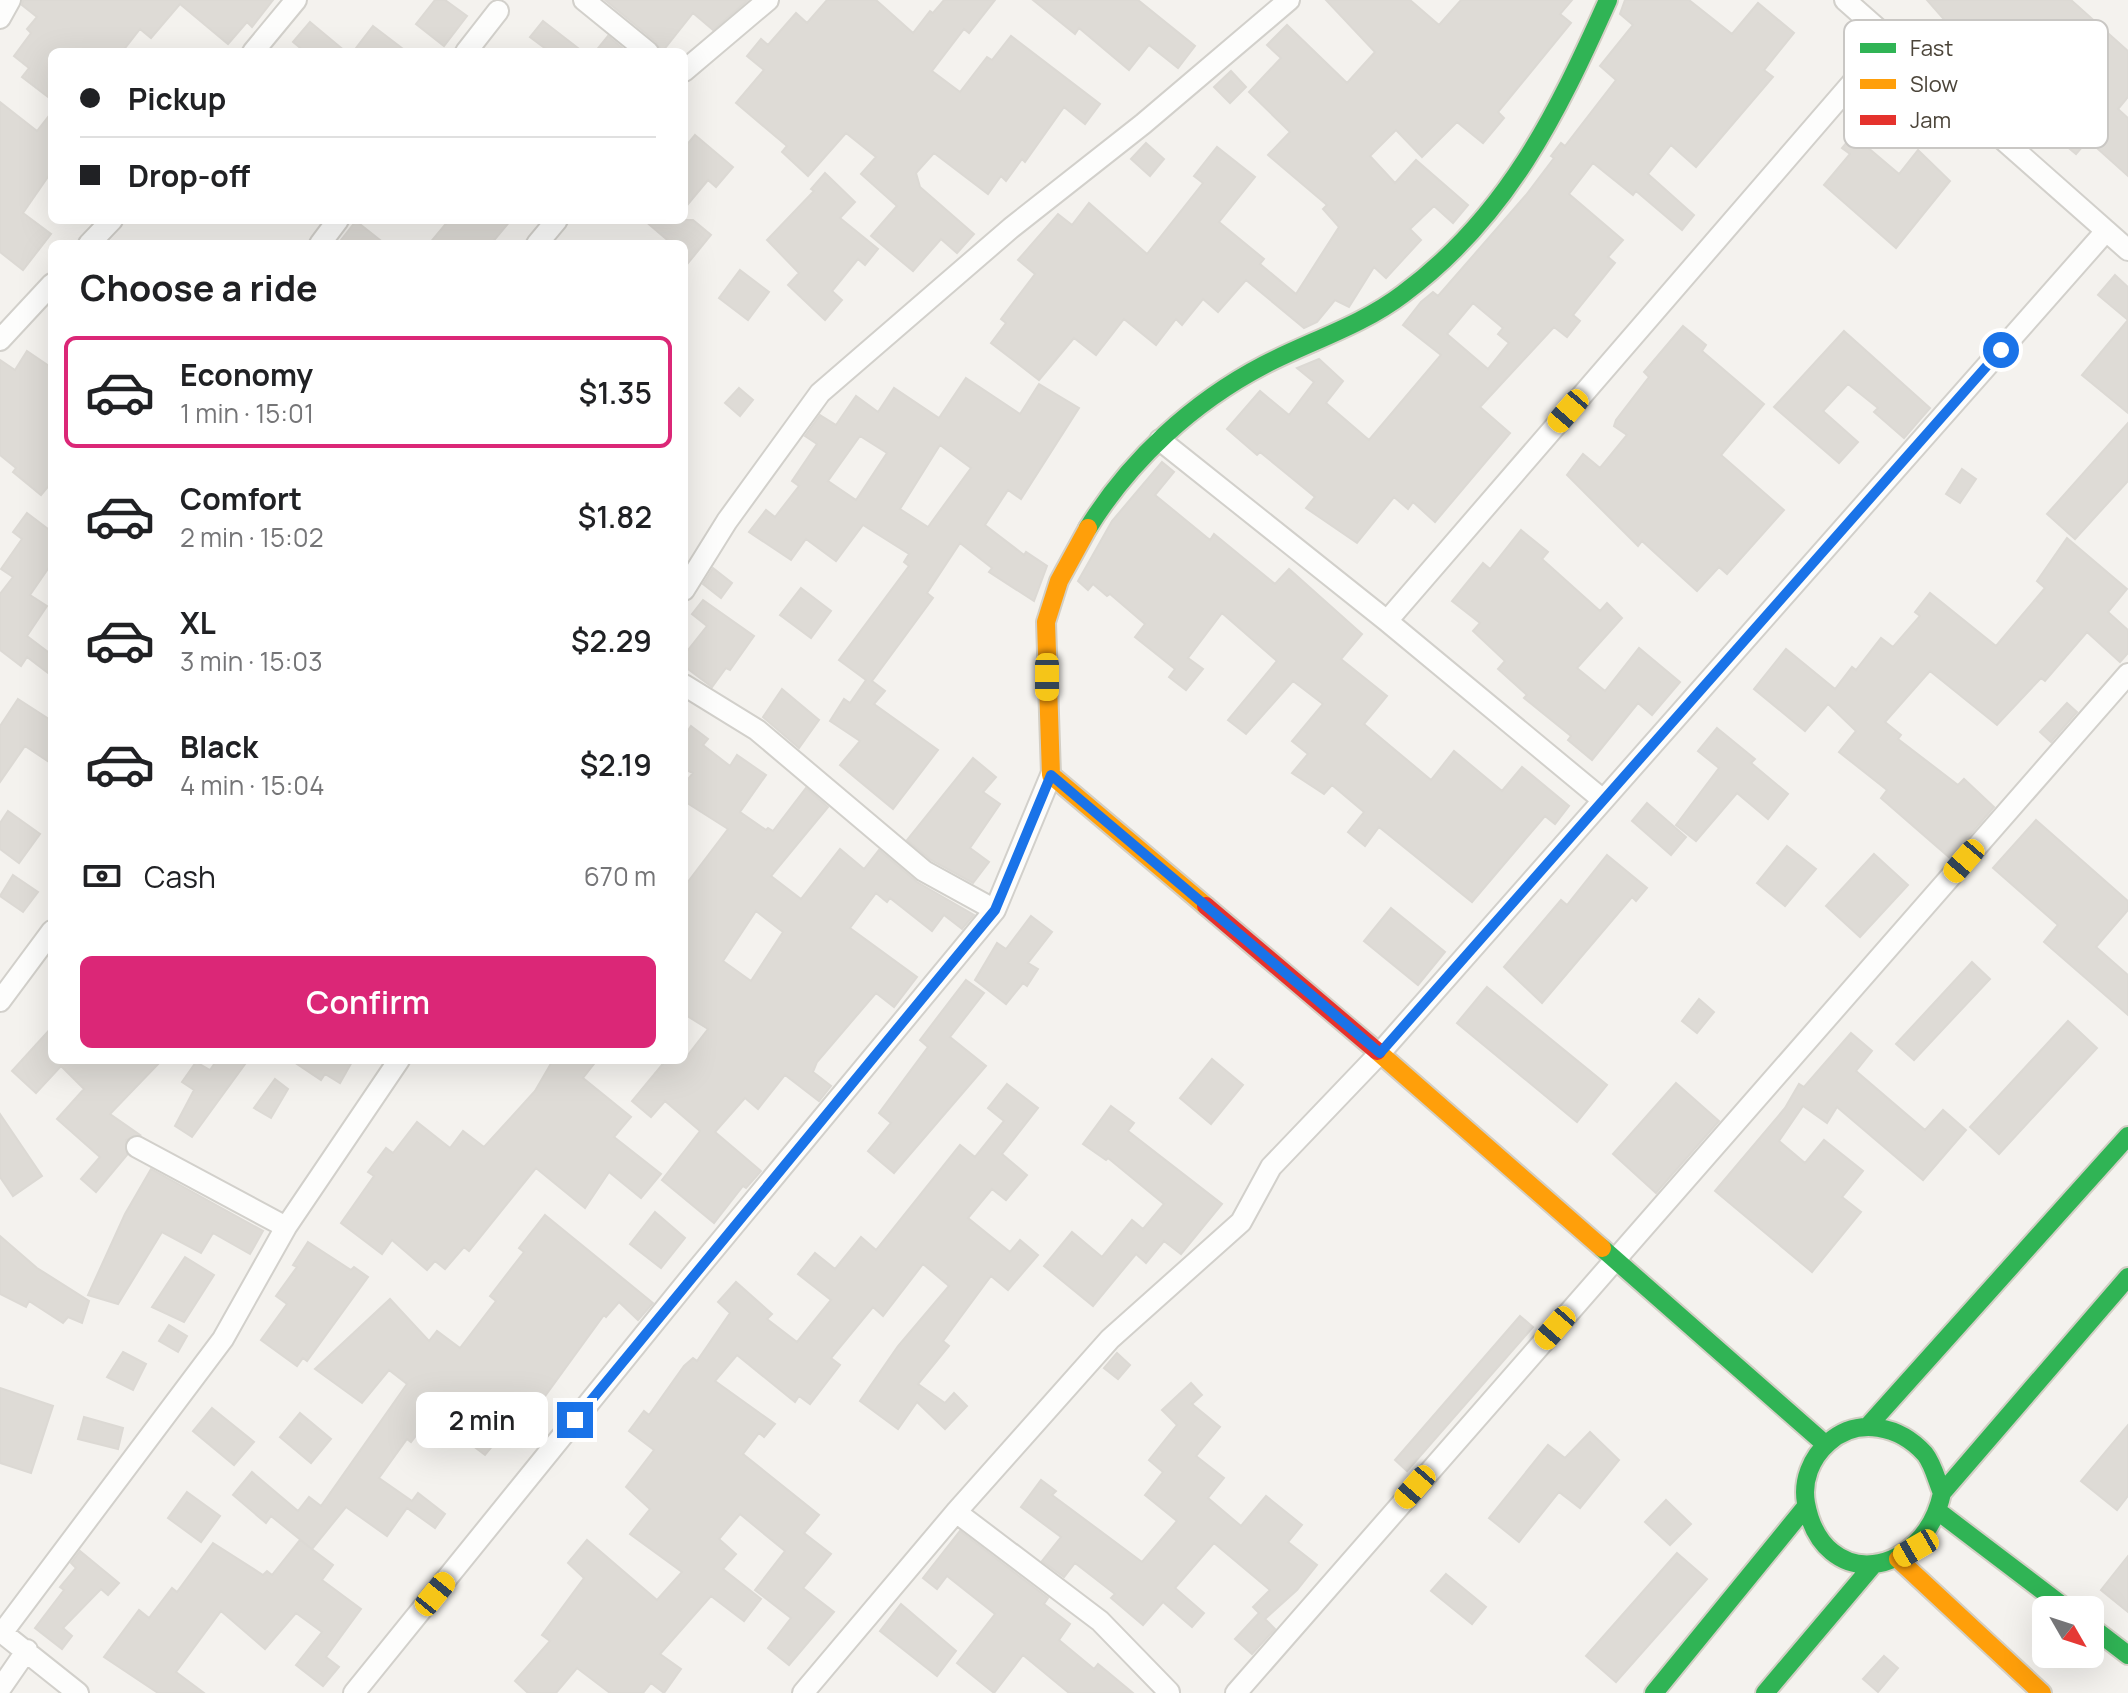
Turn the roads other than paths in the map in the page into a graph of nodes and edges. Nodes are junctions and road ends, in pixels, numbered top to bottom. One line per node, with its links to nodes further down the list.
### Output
1 (10, 0): 9 (street)
2 (296, 0): 11 (street)
3 (584, 0): 13 (street)
4 (768, 0): 14 (street)
5 (1289, 0): 26 (street)
6 (1608, 0): 25 (street)
7 (1845, 0): 10 (street)
8 (498, 11): 12 (street)
9 (0, 18)
10 (1868, 20)
11 (256, 48)
12 (469, 48)
13 (643, 48)
14 (688, 68)
15 (1844, 92): 27 (street)
16 (2013, 148): 19 (street)
17 (108, 224): 20 (street)
18 (554, 224): 21 (street)
19 (2106, 231): 22 (street); 31 (street)
20 (93, 240)
21 (540, 240)
22 (2128, 250)
23 (48, 288): 24 (street)
24 (0, 340)
25 (1160, 440): 27 (street); 30 (street)
26 (688, 584)
27 (1387, 621): 31 (street)
28 (2128, 674): 40 (street)
29 (688, 687): 32 (street)
30 (1051, 775): 32 (street); 35 (street)
31 (1603, 800): 35 (street)
32 (995, 910): 58 (street)
33 (48, 936): 34 (street)
34 (0, 1001)
35 (1380, 1053): 40 (street); 46 (street)
36 (396, 1064): 39 (street)
37 (2128, 1136): 42 (street)
38 (137, 1147): 39 (street)
39 (286, 1227): 51 (street)
40 (1615, 1259): 43 (street); 60 (street)
41 (2128, 1277): 44 (street)
42 (1868, 1426): 43 (street); 44 (street)
43 (1825, 1444): 45 (street)
44 (1942, 1493): 47 (street)
45 (1804, 1509): 49 (street); 61 (street)
46 (956, 1512): 56 (street); 59 (street)
47 (1939, 1512): 48 (street); 50 (street)
48 (1898, 1559): 49 (street); 63 (street)
49 (1874, 1564): 62 (street)
50 (2050, 1596)
51 (1, 1632): 53 (street)
52 (2104, 1637): 54 (street)
53 (27, 1650): 55 (street); 57 (street)
54 (2128, 1655)
55 (0, 1689)
56 (1169, 1692)
57 (78, 1693)
58 (354, 1693)
59 (803, 1693)
60 (1236, 1693)
61 (1654, 1693)
62 (1765, 1693)
63 (2042, 1693)

